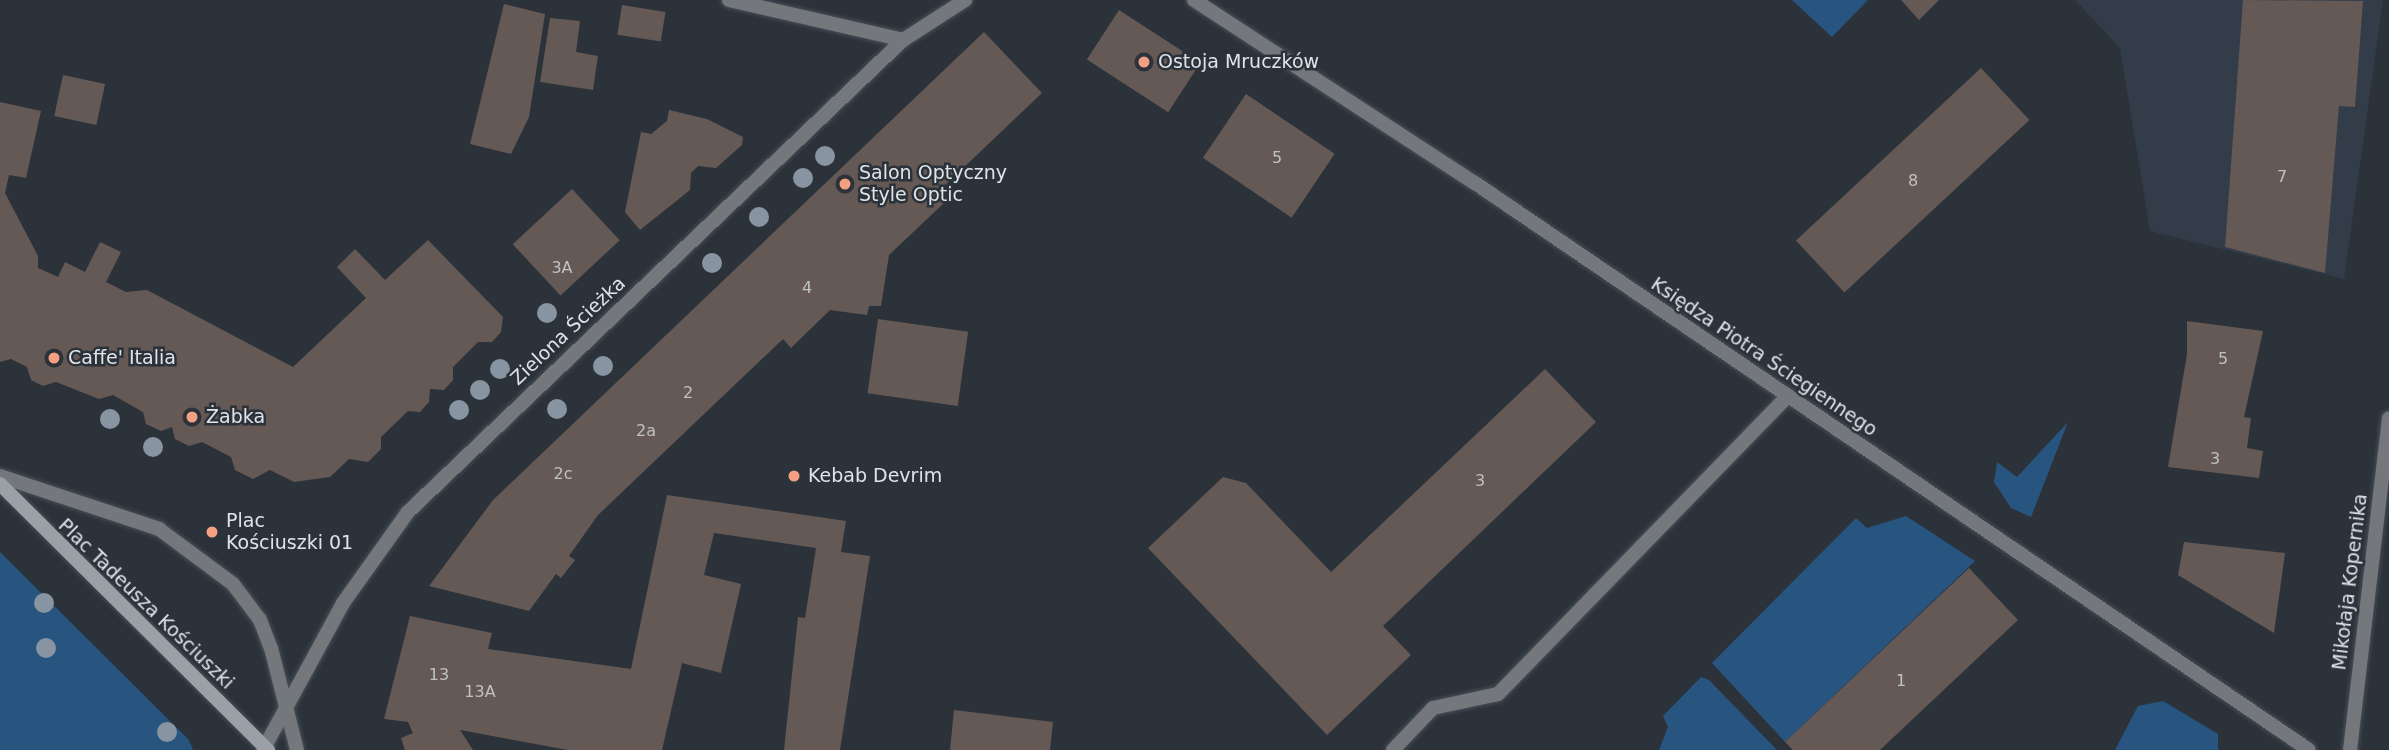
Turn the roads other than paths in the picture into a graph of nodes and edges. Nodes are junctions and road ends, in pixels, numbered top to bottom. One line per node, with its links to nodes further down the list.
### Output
1 (729, 0): 4 (street)
2 (965, 0): 4 (street, Zielona Ścieżka)
3 (1194, 0): 5 (street, Księdza Piotra Ściegiennego)
4 (903, 40): 9 (street, Zielona Ścieżka)
5 (1788, 396): 12 (street); 13 (street, Księdza Piotra Ściegiennego)
6 (2389, 418): 14 (street, Mikołaja Kopernika)
7 (0, 476): 9 (street)
8 (0, 484): 10 (street, Plac Tadeusza Kościuszki)
9 (288, 703): 10 (street, Zielona Ścieżka); 11 (street)
10 (265, 749)
11 (297, 750)
12 (1393, 750)
13 (2309, 750)
14 (2350, 750)

